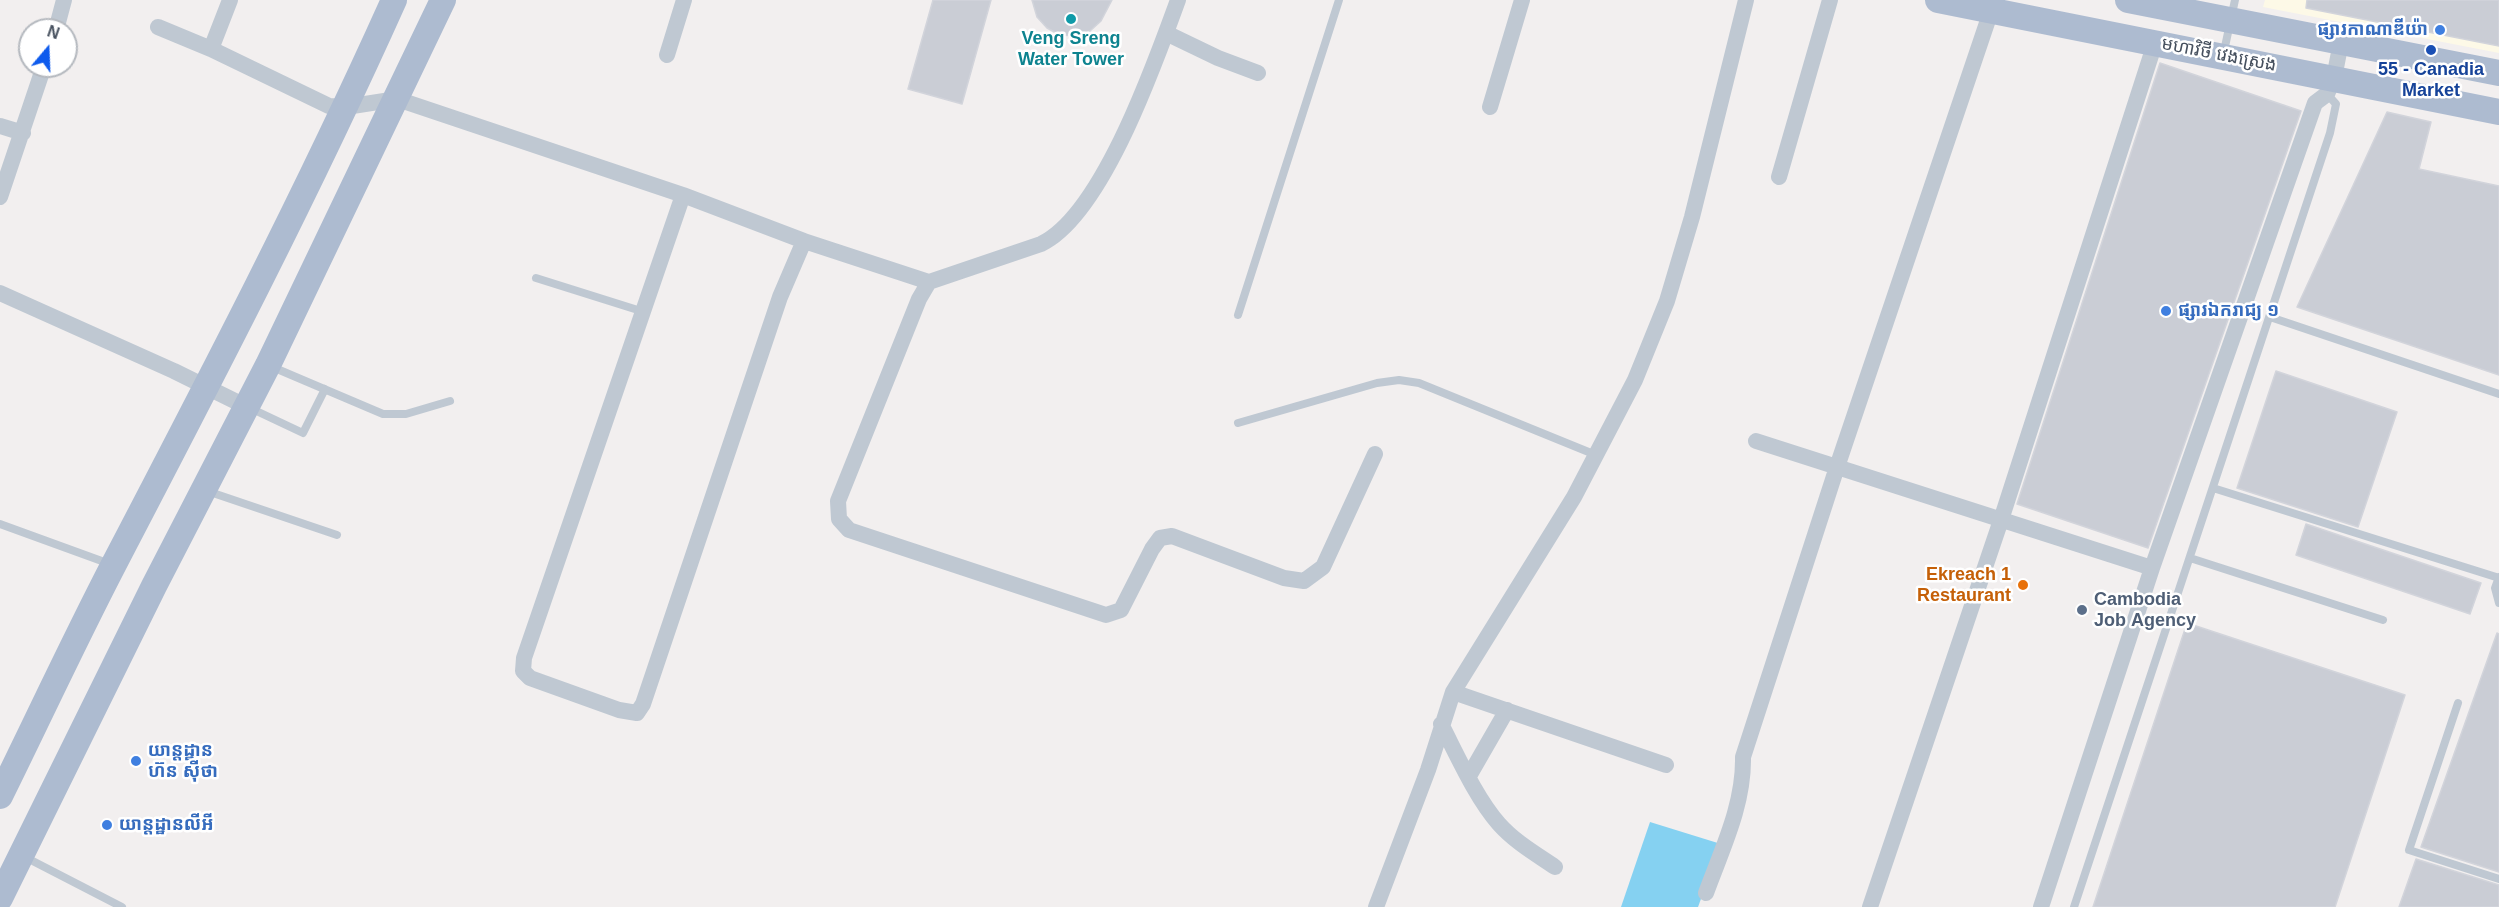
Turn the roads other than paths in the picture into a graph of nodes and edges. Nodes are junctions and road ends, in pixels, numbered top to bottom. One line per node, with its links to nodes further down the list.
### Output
1 (64, 0): 15 (street)
2 (230, 0): 20 (street)
3 (394, 0): 28 (main road)
4 (443, 0): 27 (main road)
5 (684, 0): 21 (street)
6 (1178, 0): 17 (street)
7 (1339, 0): 41 (lane)
8 (1522, 0): 29 (street)
9 (1746, 0): 52 (street)
10 (1830, 0): 33 (street)
11 (1938, 0): 13 (main road, មហាវិថី វេងស្រេង)
12 (2128, 0): 14 (main road, មហាវិថី វេងស្រេង)
13 (1991, 10): 19 (main road, មហាវិថី វេងស្រេង); 53 (street)
14 (2233, 10): 18 (main road, មហាវិថី វេងស្រេង); 22 (lane)
15 (59, 18)
16 (158, 27): 20 (street)
17 (1166, 33): 23 (street); 38 (street)
18 (2341, 42): 24 (main road, មហាវិថី វេងស្រេង); 26 (street)
19 (2155, 43): 22 (main road, មហាវិថី វេងស្រេង); 56 (street)
20 (211, 49): 28 (street)
21 (667, 55)
22 (2223, 56): 26 (main road, មហាវិថី វេងស្រេង)
23 (1258, 73)
24 (2499, 73)
25 (40, 78): 32 (street)
26 (2331, 86): 30 (main road, មហាវិថី វេងស្រេង); 42 (lane); 61 (street)
27 (397, 99): 28 (street); 34 (street); 43 (main road)
28 (346, 107): 44 (main road)
29 (1490, 107)
30 (2499, 112)
31 (0, 126): 32 (street)
32 (23, 134): 35 (street)
33 (1779, 177)
34 (683, 195): 36 (street); 40 (street)
35 (0, 197)
36 (804, 241): 38 (street); 40 (street)
37 (536, 278): 40 (lane)
38 (929, 282): 51 (street)
39 (0, 293): 44 (street)
40 (641, 311)
41 (1238, 315)
42 (2270, 316): 46 (lane); 54 (lane)
43 (268, 365): 45 (lane); 48 (main road)
44 (207, 387): 48 (street); 60 (main road)
45 (325, 389): 47 (lane); 48 (lane)
46 (2499, 394)
47 (450, 401)
48 (247, 407): 55 (main road)
49 (1238, 423): 52 (lane)
50 (1756, 441): 53 (street)
51 (1376, 454)
52 (1596, 455): 65 (street)
53 (1837, 467): 56 (street); 75 (street)
54 (2213, 488): 59 (lane); 62 (lane)
55 (204, 490): 58 (lane); 72 (main road)
56 (2001, 520): 61 (street); 79 (street)
57 (0, 524): 60 (lane)
58 (337, 535)
59 (2190, 558): 64 (lane); 81 (lane)
60 (114, 565): 71 (main road)
61 (2152, 568): 80 (street)
62 (2499, 578): 63 (lane)
63 (2499, 603)
64 (2383, 620)
65 (1453, 692): 67 (street); 68 (street)
66 (2458, 703): 74 (lane)
67 (1507, 710): 69 (street); 70 (street)
68 (1441, 724): 70 (street); 78 (street)
69 (1666, 765)
70 (1469, 776): 73 (street)
71 (0, 796)
72 (20, 854): 76 (main road); 77 (lane)
73 (1555, 867)
74 (2499, 879)
75 (1706, 893)
76 (0, 898)
77 (122, 907)
78 (1376, 907)
79 (1870, 907)
80 (2041, 907)
81 (2074, 907)

